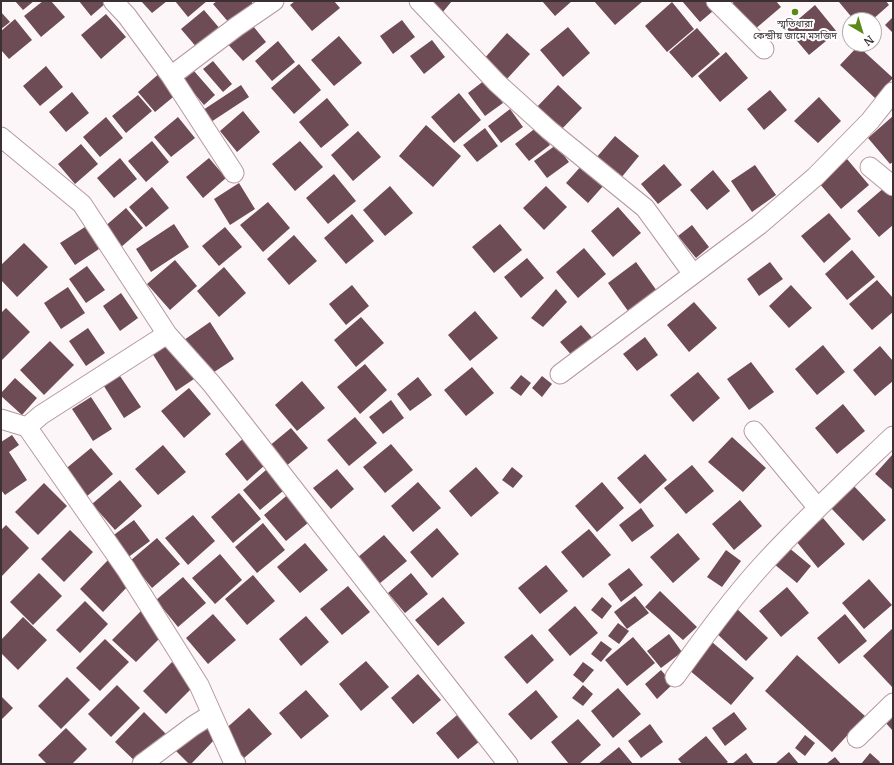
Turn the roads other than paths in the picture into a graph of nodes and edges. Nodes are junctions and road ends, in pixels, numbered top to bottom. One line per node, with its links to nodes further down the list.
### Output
1 (113, 1): 6 (street)
2 (274, 1): 6 (street)
3 (419, 1): 12 (street)
4 (716, 1): 5 (street)
5 (764, 50)
6 (171, 76): 10 (street)
7 (893, 92): 12 (street)
8 (1, 137): 13 (street)
9 (870, 167): 11 (street)
10 (234, 174)
11 (893, 186)
12 (693, 274): 14 (street)
13 (167, 334): 16 (street); 26 (street)
14 (560, 374)
15 (1, 419): 16 (street)
16 (27, 427): 22 (street)
17 (754, 431): 19 (street)
18 (893, 436): 19 (street)
19 (818, 508): 20 (street)
20 (675, 677)
21 (893, 702): 23 (street)
22 (212, 714): 24 (street); 25 (street)
23 (857, 738)
24 (142, 764)
25 (236, 764)
26 (508, 764)

